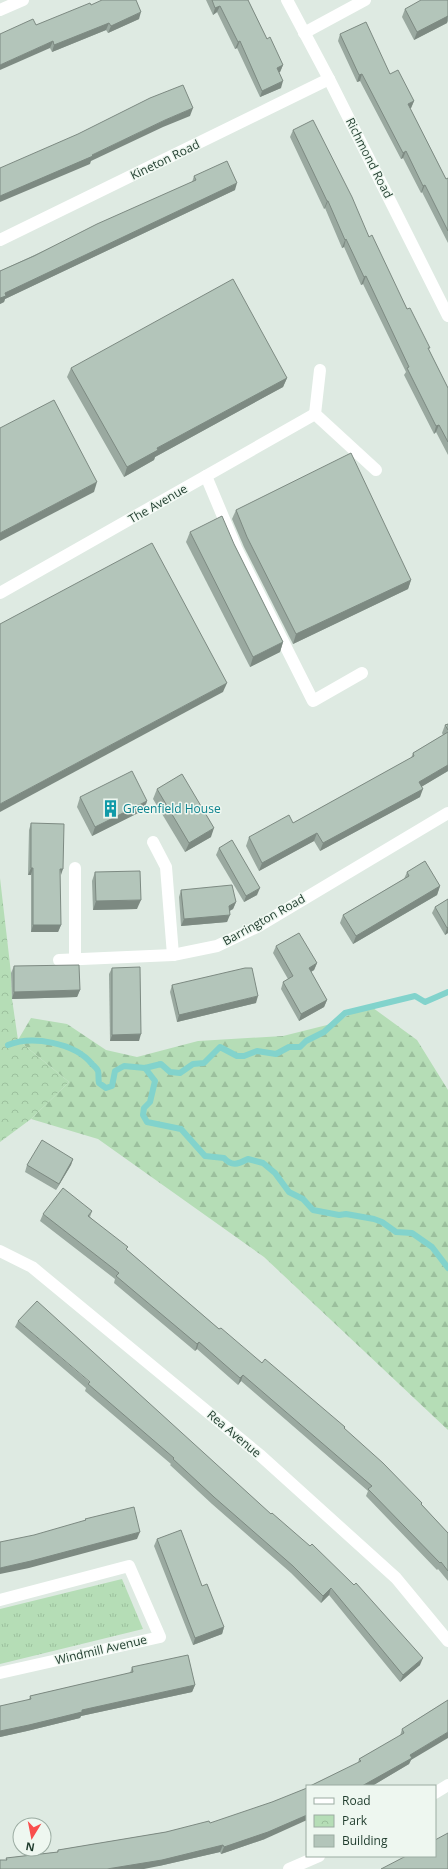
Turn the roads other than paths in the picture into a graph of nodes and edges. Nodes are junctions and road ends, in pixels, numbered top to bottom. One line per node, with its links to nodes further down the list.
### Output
1 (23, 0): 4 (street)
2 (287, 0): 5 (street, Richmond Road)
3 (365, 0): 5 (street)
4 (0, 10)
5 (304, 33): 6 (street, Richmond Road)
6 (329, 79): 7 (street, Kineton Road); 8 (street, Richmond Road)
7 (0, 240)
8 (448, 316)
9 (320, 370): 10 (street)
10 (315, 414): 11 (street); 12 (street, The Avenue)
11 (376, 470)
12 (206, 476): 13 (street, The Avenue); 14 (street)
13 (0, 593)
14 (362, 673)
15 (447, 817): 18 (street, Barrington Road)
16 (152, 842): 18 (street)
17 (75, 868): 19 (street)
18 (173, 955): 19 (street, Barrington Road)
19 (75, 959): 20 (street, Barrington Road)
20 (59, 960)
21 (0, 1251): 23 (street, Rea Avenue)
22 (0, 1600): 24 (street, Windmill Avenue)
23 (448, 1641)
24 (0, 1674)
25 (448, 1785): 26 (street)
26 (436, 1792)
27 (317, 1857): 28 (street)
28 (289, 1869)

